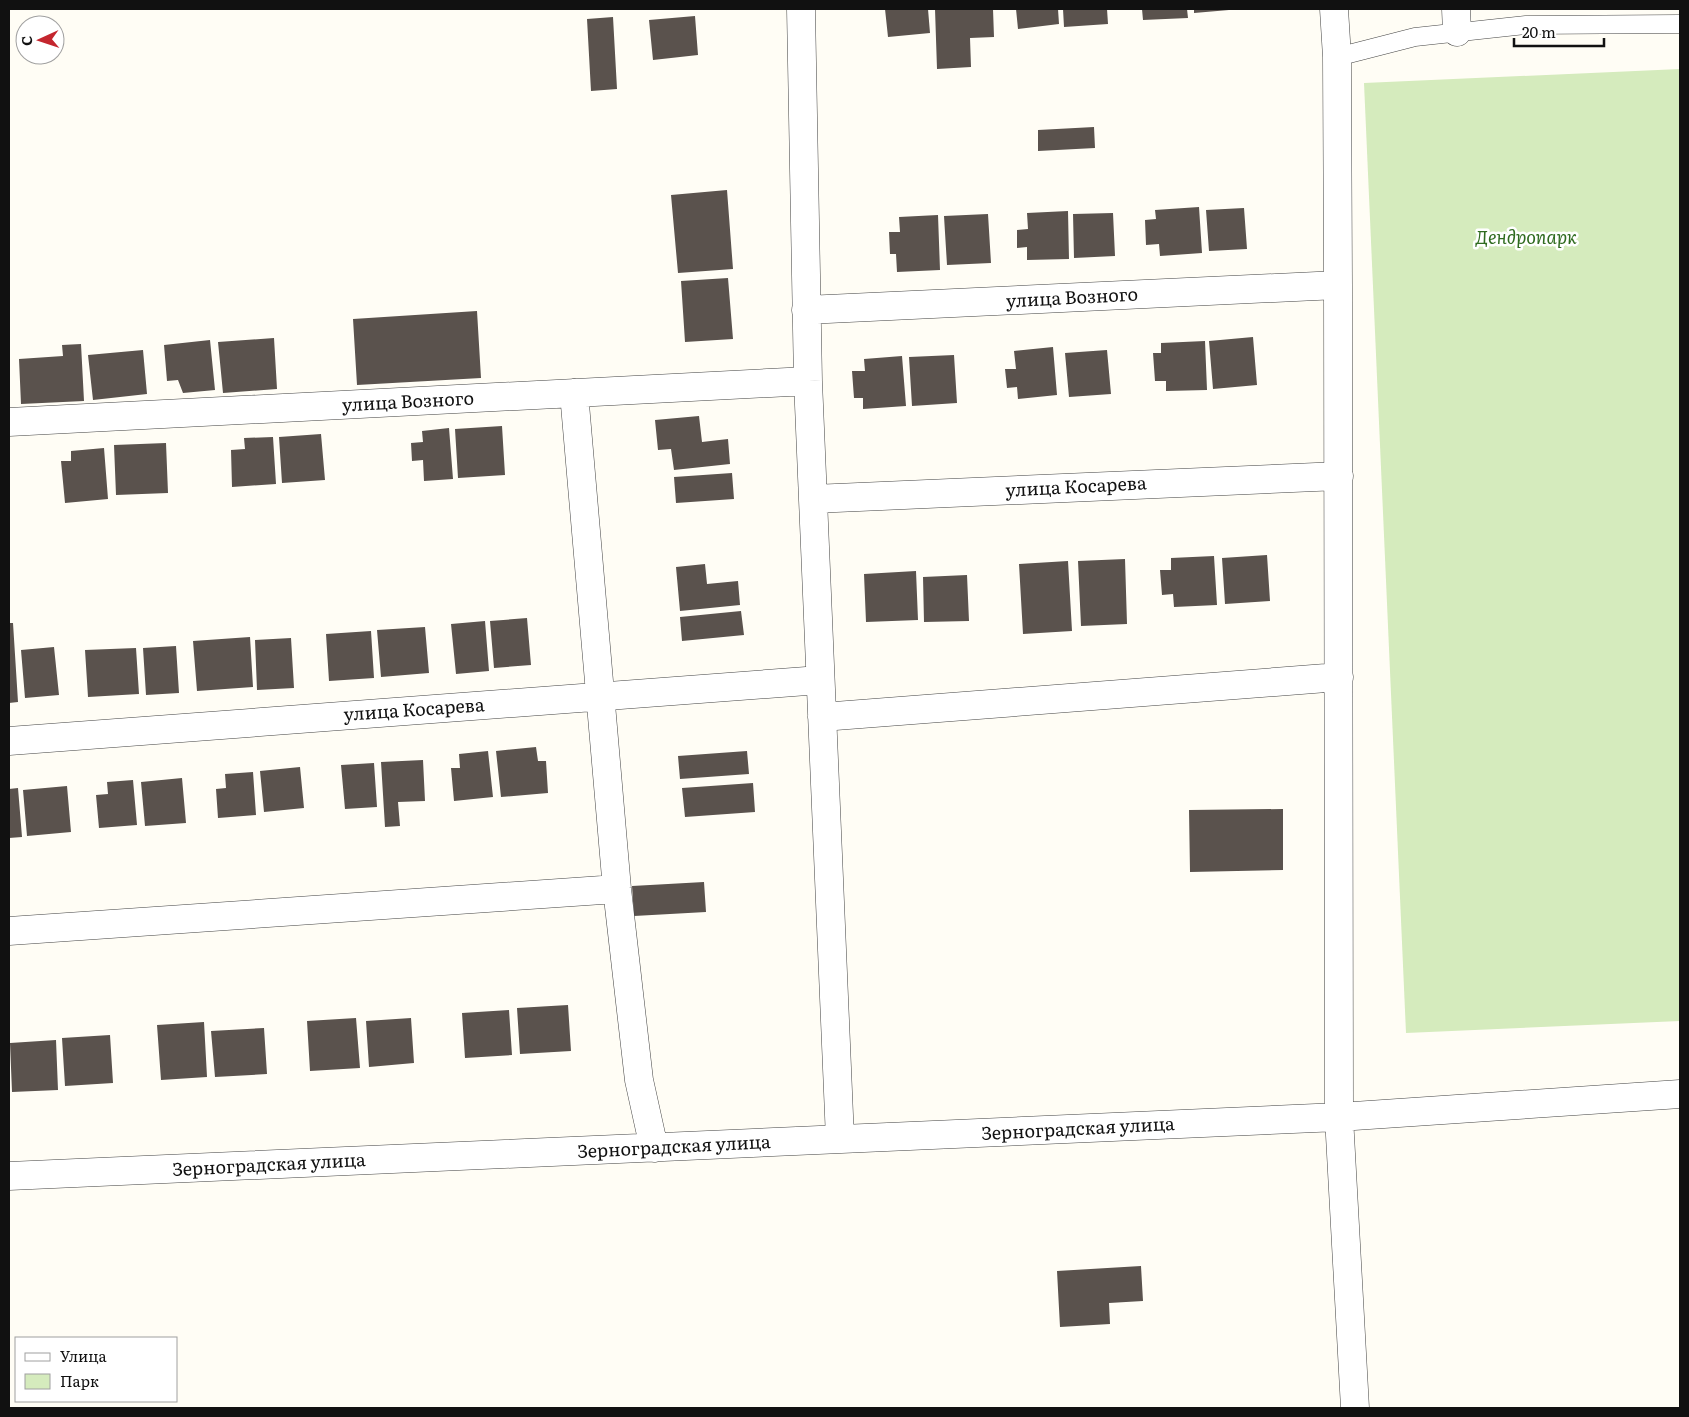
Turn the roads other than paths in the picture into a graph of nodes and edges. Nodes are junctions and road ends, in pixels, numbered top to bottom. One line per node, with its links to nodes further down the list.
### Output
1 (801, 9): 7 (street)
2 (1334, 9): 5 (street)
3 (1456, 21): 4 (lane); 5 (lane)
4 (1680, 24)
5 (1337, 57): 6 (street)
6 (1338, 285): 7 (street, улица Возного); 11 (street)
7 (806, 310): 8 (street)
8 (808, 381): 9 (street, улица Возного); 12 (street)
9 (574, 393): 10 (street, улица Возного); 15 (street)
10 (9, 422)
11 (1339, 476): 12 (street, улица Косарева); 13 (street)
12 (813, 499): 14 (street)
13 (1339, 677): 16 (street); 21 (street)
14 (820, 680): 15 (street, улица Косарева); 16 (street)
15 (599, 696): 17 (street, улица Косарева); 18 (street)
16 (822, 717): 22 (street)
17 (9, 741)
18 (617, 889): 19 (street); 23 (street)
19 (9, 931)
20 (1680, 1094): 21 (street, Зерноградская улица)
21 (1339, 1117): 22 (street, Зерноградская улица); 25 (street)
22 (840, 1139): 23 (street, Зерноградская улица)
23 (654, 1148): 24 (street, Зерноградская улица)
24 (9, 1176)
25 (1355, 1408)

